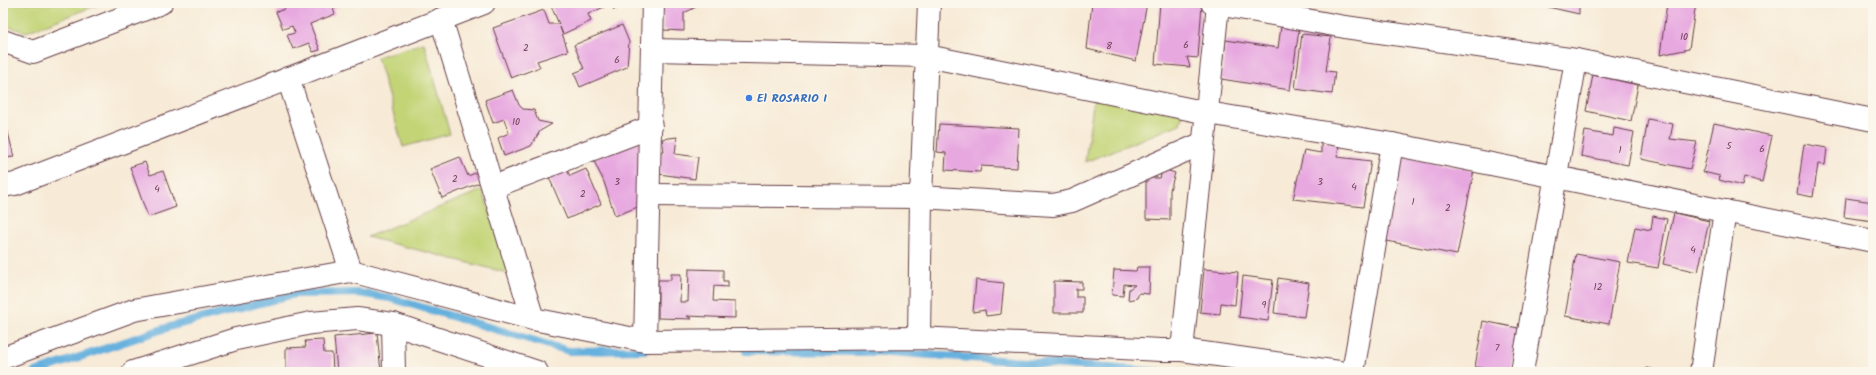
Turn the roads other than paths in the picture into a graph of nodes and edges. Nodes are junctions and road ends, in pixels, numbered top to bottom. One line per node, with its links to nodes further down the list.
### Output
1 (159, 3): 8 (street)
2 (484, 3): 7 (street)
3 (653, 3): 9 (street)
4 (929, 3): 10 (street)
5 (1215, 4): 6 (street); 13 (street)
6 (1287, 10): 11 (street)
7 (441, 19): 12 (street); 20 (street)
8 (3, 41)
9 (652, 50): 10 (street); 15 (street)
10 (927, 56): 13 (street); 22 (street)
11 (1576, 60): 14 (street); 18 (street)
12 (288, 78): 19 (street); 25 (street)
13 (1208, 113): 16 (street); 17 (street)
14 (1873, 120)
15 (651, 127): 20 (street); 21 (street)
16 (1203, 143): 22 (street); 30 (street)
17 (1392, 144): 18 (street); 36 (street)
18 (1556, 177): 23 (street); 37 (street)
19 (3, 186)
20 (493, 187): 26 (street)
21 (649, 195): 22 (street); 29 (street)
22 (921, 197): 28 (street)
23 (1725, 211): 24 (street); 38 (street)
24 (1873, 241)
25 (350, 271): 26 (street); 31 (street)
26 (533, 319): 29 (street)
27 (393, 324): 32 (street); 33 (street); 34 (street)
28 (919, 338): 29 (street); 30 (street)
29 (646, 341)
30 (1182, 350): 35 (street)
31 (3, 358)
32 (133, 372)
33 (394, 372)
34 (537, 372)
35 (1340, 372)
36 (1353, 372)
37 (1522, 372)
38 (1700, 372)

